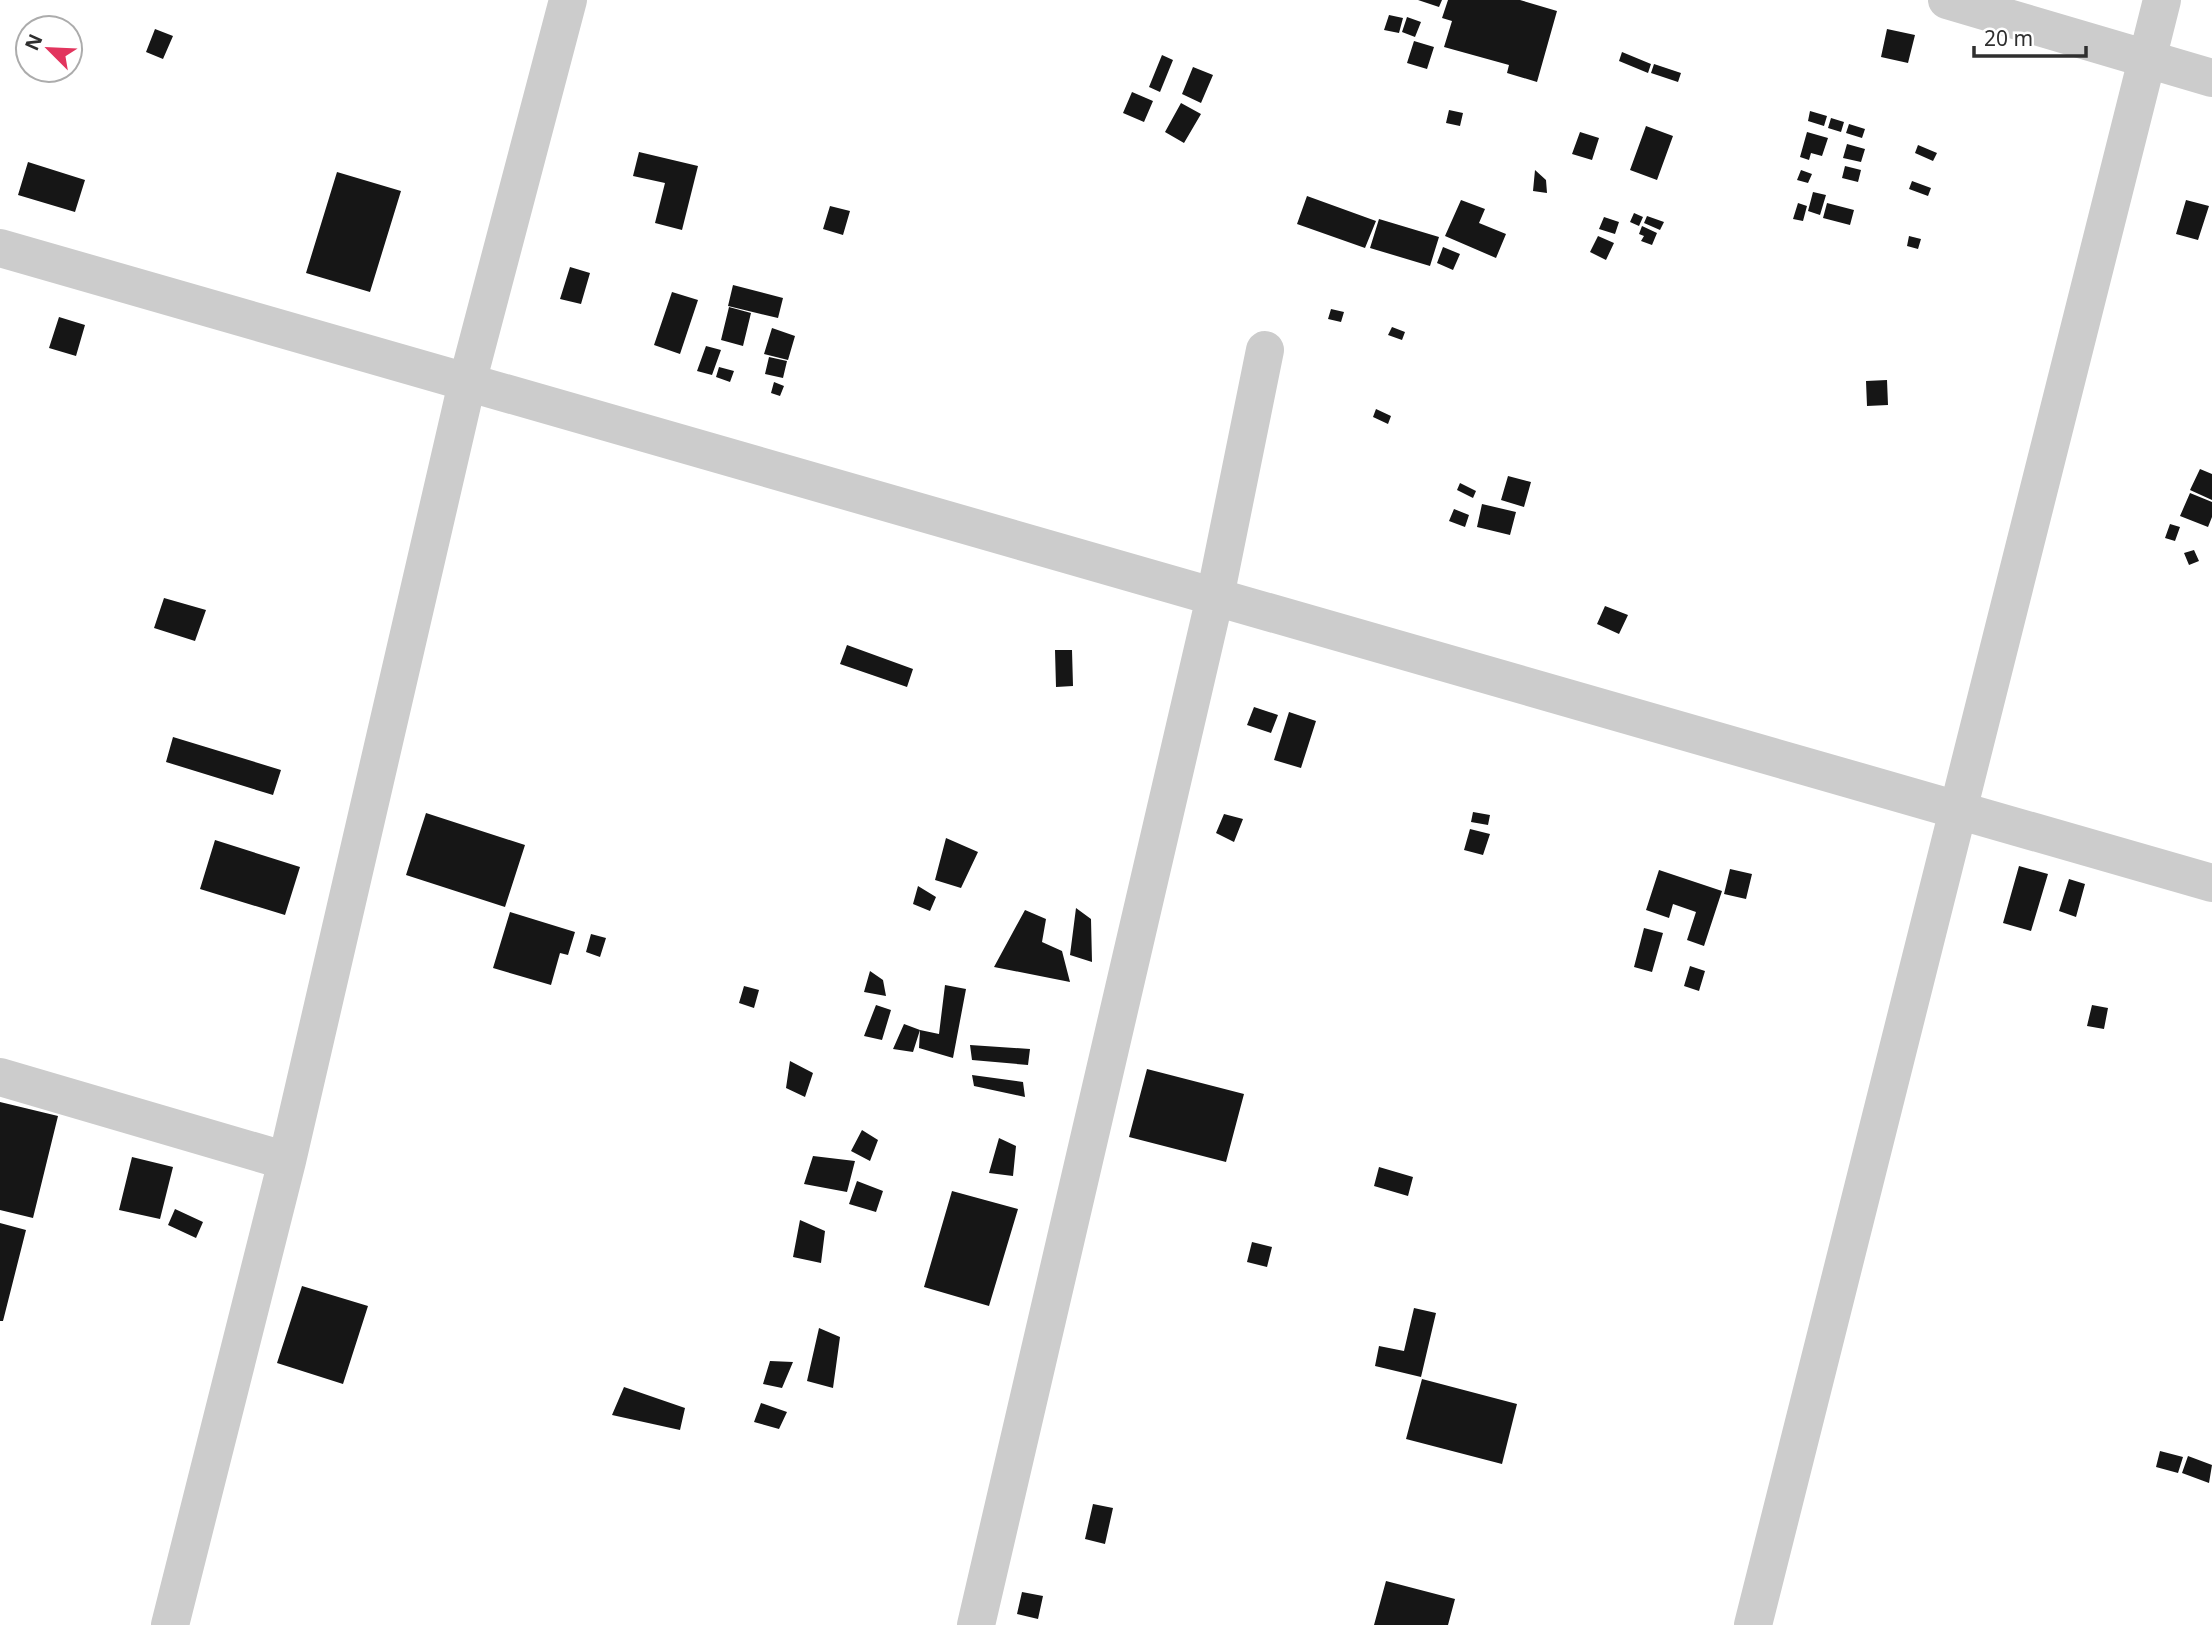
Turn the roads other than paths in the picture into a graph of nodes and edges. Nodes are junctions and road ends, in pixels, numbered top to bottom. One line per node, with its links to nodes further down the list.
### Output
1 (568, 0): 8 (street)
2 (1947, 0): 4 (street)
3 (2162, 0): 4 (street)
4 (2147, 60): 5 (street); 10 (street)
5 (2212, 78)
6 (0, 248): 8 (street)
7 (1265, 350): 9 (street)
8 (467, 383): 9 (street); 13 (street)
9 (1215, 597): 10 (street); 15 (street)
10 (1960, 810): 11 (street); 16 (street)
11 (2212, 883)
12 (0, 1077): 13 (street)
13 (287, 1161): 14 (street)
14 (170, 1625)
15 (976, 1625)
16 (1753, 1625)

